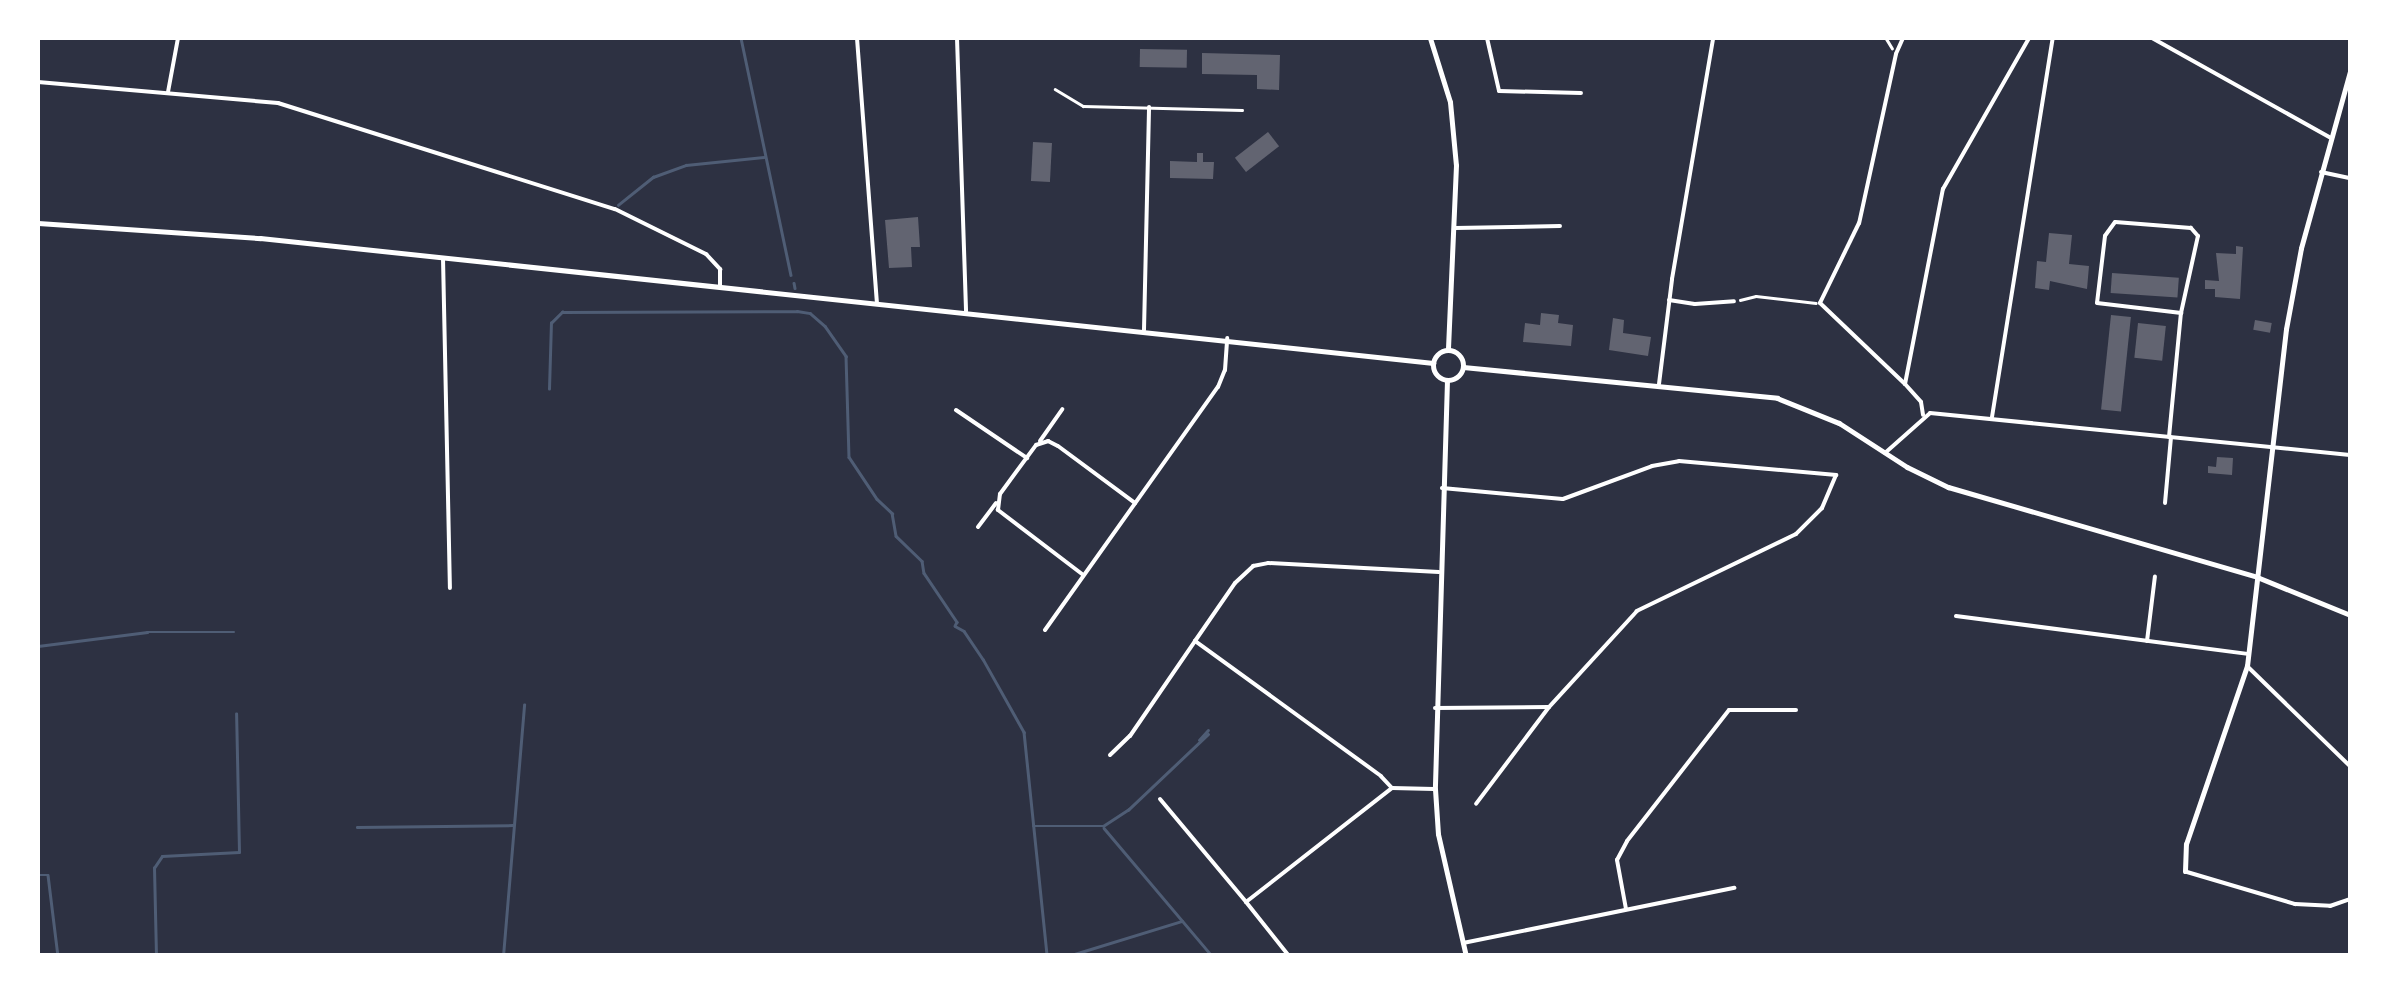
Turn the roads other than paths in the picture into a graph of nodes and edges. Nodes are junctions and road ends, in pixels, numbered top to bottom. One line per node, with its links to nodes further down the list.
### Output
1 (178, 38): 14 (street)
2 (856, 38): 28 (street)
3 (957, 38): 29 (street)
4 (1430, 38): 23 (main road)
5 (1488, 38): 15 (street)
6 (1713, 38): 26 (street)
7 (1903, 38): 38 (street)
8 (2028, 38): 38 (street)
9 (2053, 38): 42 (street)
10 (2152, 38): 18 (street)
11 (2350, 71): 18 (main road)
12 (38, 82): 14 (street)
13 (1056, 88): 16 (lane)
14 (168, 92): 25 (street)
15 (1581, 93)
16 (1149, 107): 17 (lane); 31 (street)
17 (1242, 110)
18 (2330, 138): 19 (main road)
19 (2321, 172): 20 (street); 45 (main road)
20 (2350, 178)
21 (38, 223): 24 (main road)
22 (1560, 226): 23 (street)
23 (1455, 228): 33 (main road)
24 (443, 258): 25 (main road); 58 (street)
25 (720, 287): 28 (main road)
26 (1670, 300): 27 (street); 37 (street)
27 (1734, 301)
28 (878, 303): 29 (main road)
29 (966, 312): 31 (main road)
30 (2182, 313): 30 (street); 43 (street)
31 (1144, 330): 32 (main road)
32 (1227, 338): 34 (main road); 52 (street)
33 (1448, 350): 34 (main road); 35 (main road)
34 (1433, 364): 36 (main road)
35 (1463, 367): 36 (main road); 37 (main road)
36 (1446, 380): 49 (main road)
37 (1659, 384): 46 (main road)
38 (1906, 384): 41 (street)
39 (1062, 408): 44 (street)
40 (956, 410): 48 (street)
41 (1923, 415): 42 (street); 46 (street)
42 (1992, 417): 43 (street)
43 (2170, 437): 45 (street); 51 (street)
44 (1040, 441): 48 (street); 52 (street)
45 (2272, 447): 47 (street); 57 (main road)
46 (1885, 453): 57 (main road)
47 (2350, 455)
48 (1026, 458): 50 (street)
49 (1442, 488): 54 (main road); 66 (street)
50 (996, 503): 53 (street); 55 (street)
51 (2165, 503)
52 (1136, 504): 55 (street)
53 (978, 527)
54 (1439, 572): 62 (street); 67 (main road)
55 (1083, 575): 61 (street)
56 (2155, 576): 63 (street)
57 (2257, 577): 59 (main road); 64 (main road)
58 (450, 588)
59 (2350, 615)
60 (1956, 616): 63 (street)
61 (1045, 630)
62 (1195, 641): 69 (street); 71 (street)
63 (2147, 641): 64 (street)
64 (2248, 654): 65 (main road)
65 (2247, 666): 70 (street); 75 (main road)
66 (1549, 707): 67 (street); 74 (street)
67 (1435, 708): 72 (main road)
68 (1796, 710): 79 (street)
69 (1110, 755)
70 (2350, 766)
71 (1392, 788): 72 (street); 78 (street)
72 (1435, 789): 80 (main road)
73 (1160, 799): 78 (street)
74 (1476, 804)
75 (2185, 871): 77 (street)
76 (1734, 888): 79 (street)
77 (2350, 899)
78 (1246, 902): 81 (street)
79 (1626, 908): 80 (street)
80 (1463, 944): 82 (main road)
81 (1289, 956)
82 (1466, 956)

